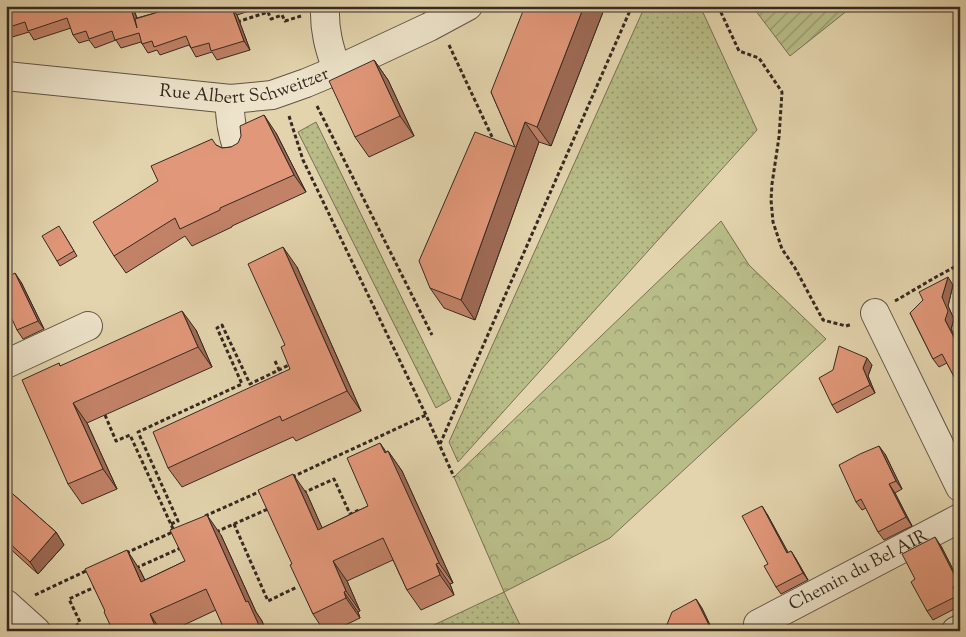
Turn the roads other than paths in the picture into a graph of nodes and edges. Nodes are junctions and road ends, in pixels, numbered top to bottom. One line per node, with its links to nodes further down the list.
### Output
1 (468, 6): 3 (street, Rue Albert Schweitzer)
2 (314, 11): 4 (street)
3 (431, 18): 4 (street, Rue Albert Schweitzer)
4 (337, 70): 6 (street, Rue Albert Schweitzer)
5 (6, 76): 6 (street, Rue Albert Schweitzer)
6 (230, 99): 7 (street)
7 (238, 150)
8 (875, 313): 11 (street)
9 (88, 326): 10 (street)
10 (6, 364)
11 (960, 487)
12 (960, 518): 14 (street, Chemin du Bel AIR)
13 (8, 605): 16 (street)
14 (758, 624)
15 (960, 629): 17 (street)
16 (36, 631)
17 (956, 631)

